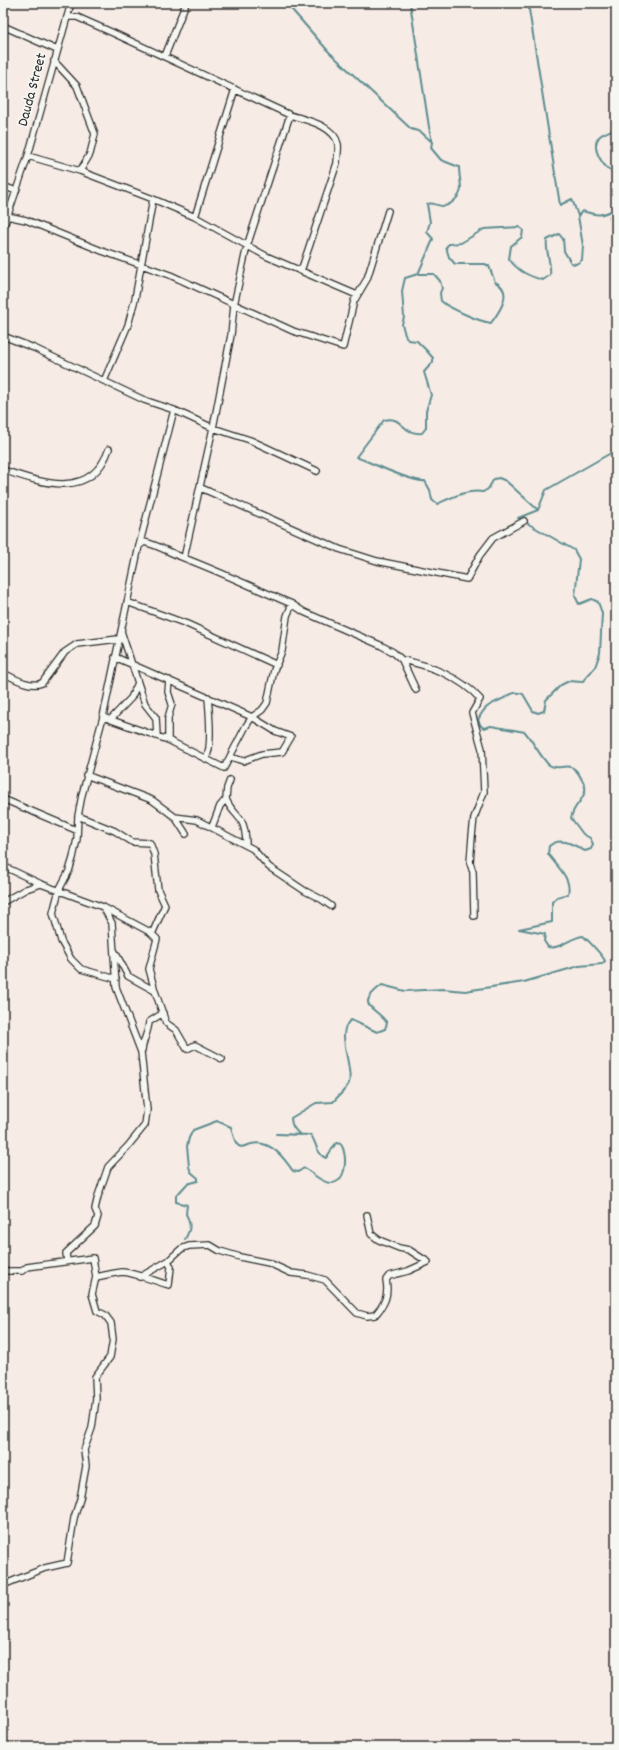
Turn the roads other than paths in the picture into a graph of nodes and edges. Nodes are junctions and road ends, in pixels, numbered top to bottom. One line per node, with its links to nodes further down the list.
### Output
1 (71, 3): 3 (street, Dauda Street)
2 (186, 3): 6 (street)
3 (67, 17): 5 (street, Dauda Street); 6 (street)
4 (3, 26): 5 (street)
5 (57, 50): 7 (street, Dauda Street)
6 (165, 56): 8 (street)
7 (54, 61): 10 (street, Dauda Street); 11 (street)
8 (235, 89): 9 (street); 17 (street)
9 (290, 115): 19 (street); 21 (street)
10 (28, 156): 11 (street); 13 (street, Dauda Street)
11 (80, 172): 14 (street)
12 (3, 186): 13 (street)
13 (16, 191): 16 (street, Dauda Street)
14 (153, 199): 17 (street); 20 (street)
15 (388, 211): 22 (street)
16 (7, 216): 18 (street, Dauda Street); 20 (street)
17 (195, 217): 19 (street)
18 (3, 229)
19 (247, 246): 21 (street); 23 (street)
20 (142, 265): 23 (street); 25 (street)
21 (301, 271): 22 (street)
22 (357, 295): 23 (street)
23 (234, 305): 27 (street)
24 (3, 336): 25 (street)
25 (104, 381): 26 (street)
26 (174, 410): 27 (street); 33 (street)
27 (213, 428): 30 (street); 31 (street)
28 (109, 450): 29 (street)
29 (3, 470)
30 (317, 471)
31 (201, 488): 32 (street); 34 (street)
32 (524, 521)
33 (139, 546): 34 (street); 35 (street)
34 (184, 558): 36 (street)
35 (127, 602): 37 (street); 42 (street)
36 (292, 604): 40 (street); 42 (street)
37 (121, 629): 38 (street); 41 (street)
38 (118, 639): 39 (street); 43 (street)
39 (115, 657): 41 (street); 48 (street)
40 (402, 660): 46 (street); 71 (street)
41 (132, 664): 44 (street); 45 (street)
42 (277, 664): 49 (street)
43 (3, 673)
44 (169, 680): 47 (street); 52 (street)
45 (138, 683): 50 (street); 51 (street)
46 (416, 690)
47 (208, 697): 49 (street); 54 (street)
48 (103, 717): 50 (street); 55 (street)
49 (252, 717): 53 (street); 53 (street)
50 (111, 719): 51 (street)
51 (157, 736): 52 (street)
52 (168, 740): 54 (street)
53 (231, 757): 54 (street)
54 (206, 758)
55 (86, 775): 59 (street); 60 (street)
56 (230, 780): 58 (street)
57 (3, 799): 62 (street)
58 (226, 799): 61 (street); 64 (street)
59 (78, 816): 62 (street); 72 (street)
60 (175, 817): 61 (street); 63 (street)
61 (212, 827): 64 (street)
62 (76, 830): 67 (street)
63 (186, 834)
64 (246, 845): 69 (street)
65 (3, 866): 66 (street)
66 (41, 884): 67 (street); 68 (street)
67 (59, 890): 70 (street); 74 (street)
68 (3, 902)
69 (331, 906)
70 (103, 907): 72 (street); 73 (street)
71 (474, 916)
72 (152, 934): 75 (street)
73 (114, 950): 74 (street); 75 (street)
74 (116, 979): 77 (street)
75 (155, 991): 76 (street)
76 (164, 1013): 77 (street); 78 (street)
77 (142, 1052): 81 (street)
78 (222, 1059)
79 (367, 1215): 80 (street)
80 (168, 1260): 84 (street); 84 (street)
81 (67, 1261): 82 (street); 83 (street)
82 (8, 1271)
83 (96, 1277): 84 (street); 85 (street)
84 (140, 1277)
85 (3, 1585)

